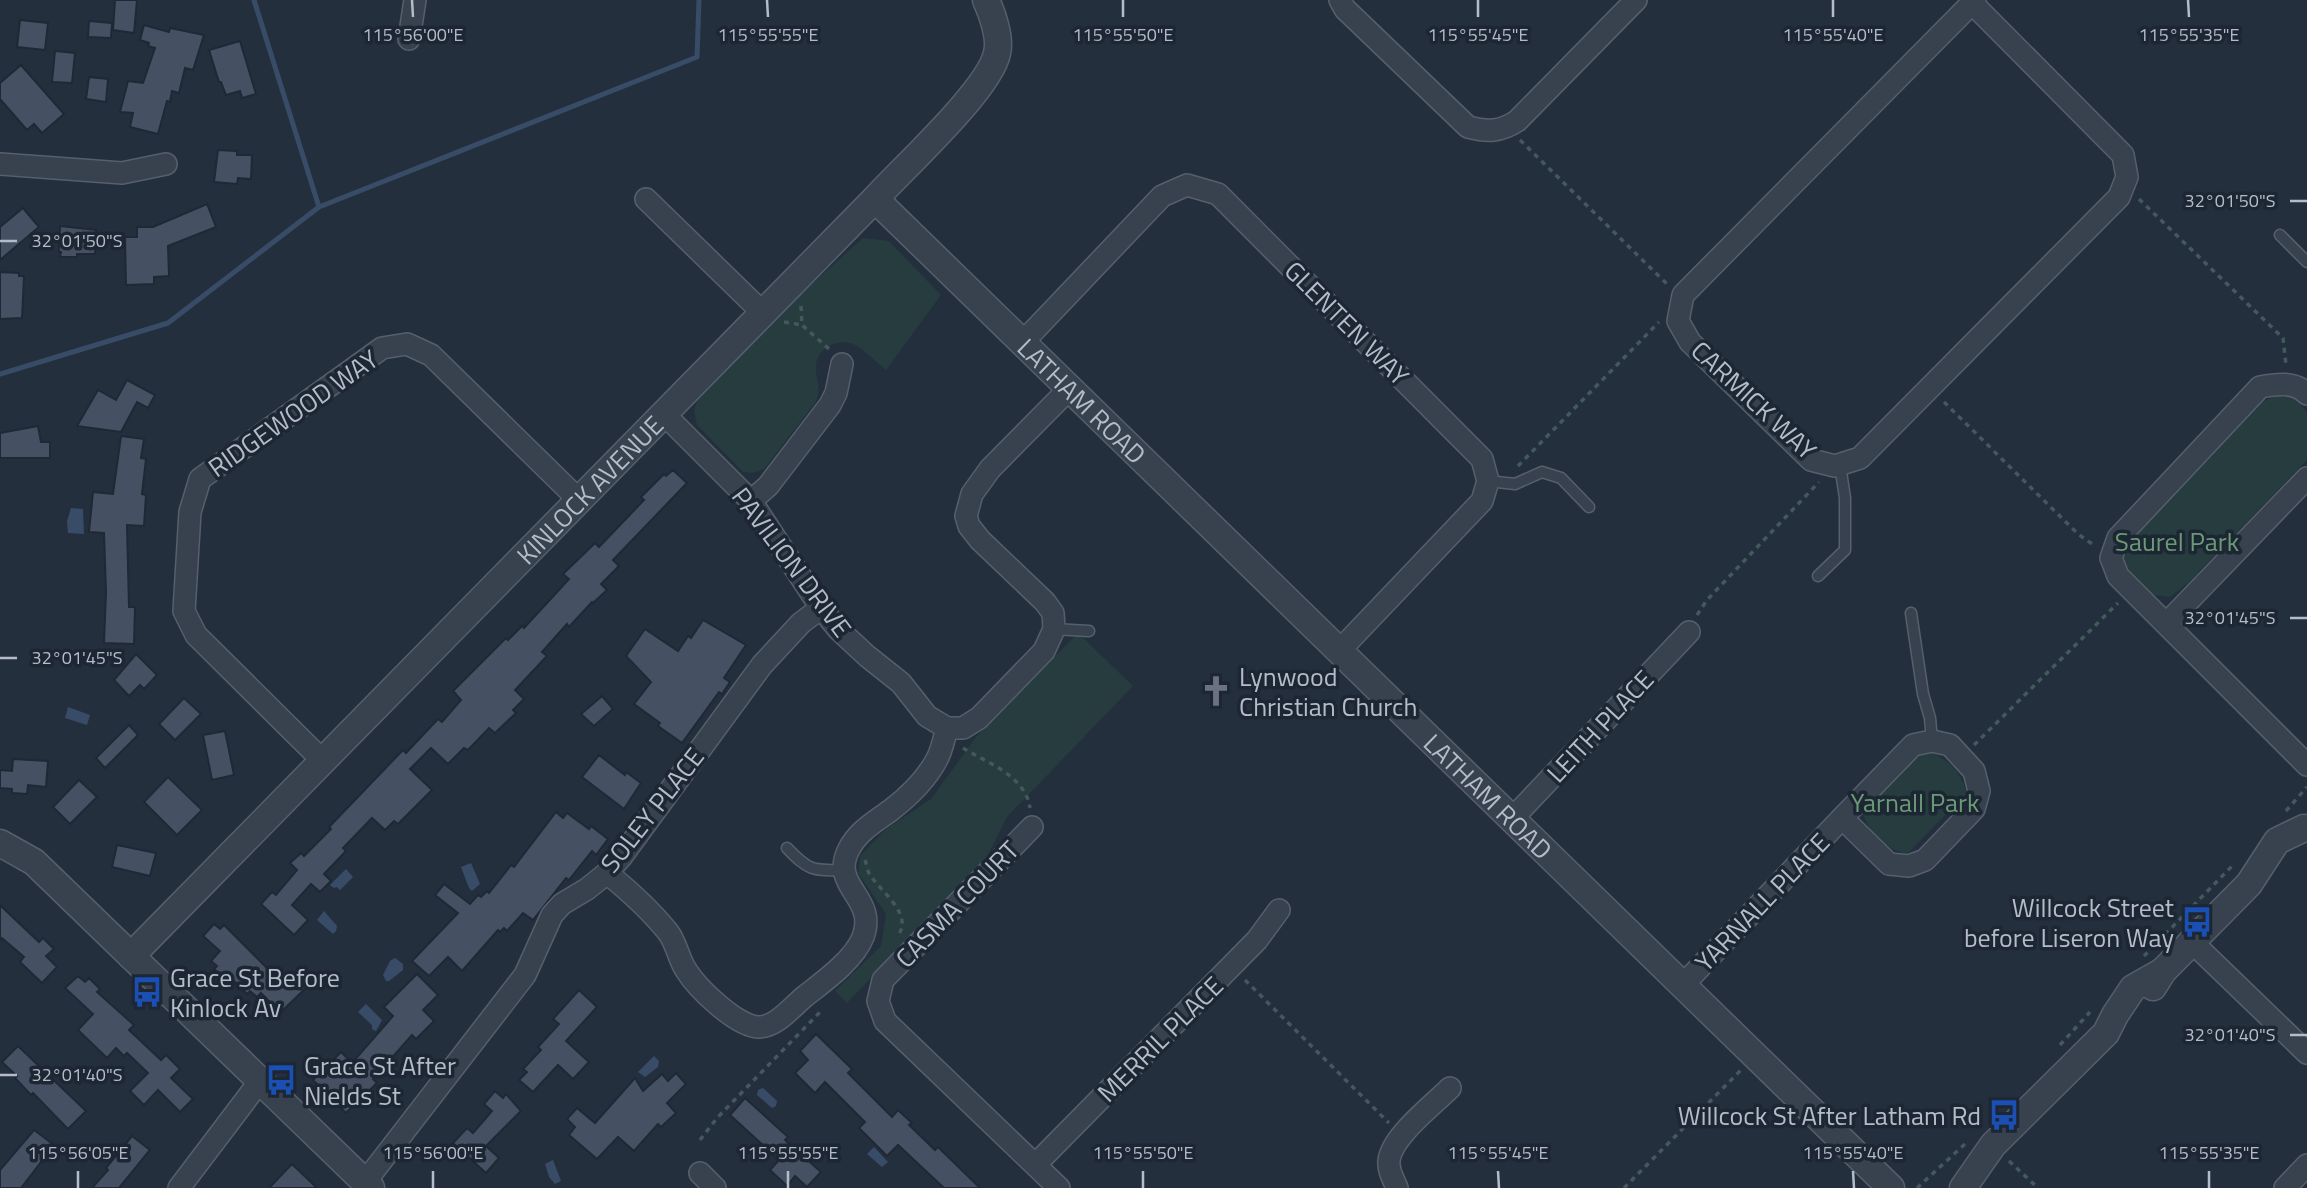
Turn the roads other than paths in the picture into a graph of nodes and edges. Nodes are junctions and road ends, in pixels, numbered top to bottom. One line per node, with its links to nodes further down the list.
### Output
1 (415, 0): 6 (street)
2 (986, 0): 9 (street, KINLOCK AVENUE)
3 (1340, 0): 4 (street)
4 (1636, 0)
5 (1974, 1): 19 (street, CARMICK WAY); 19 (street, CARMICK WAY)
6 (409, 39)
7 (0, 164): 8 (street)
8 (166, 164)
9 (875, 198): 13 (street, KINLOCK AVENUE); 14 (street, LATHAM ROAD)
10 (646, 199): 13 (street)
11 (2280, 235): 12 (lane)
12 (2307, 262)
13 (763, 313): 18 (street, KINLOCK AVENUE)
14 (1024, 341): 16 (street, LATHAM ROAD); 21 (street, GLENTEN WAY)
15 (842, 364): 23 (street)
16 (1071, 387): 29 (street); 32 (street, LATHAM ROAD)
17 (2307, 394): 28 (street)
18 (664, 414): 22 (street, KINLOCK AVENUE); 23 (street, PAVILION DRIVE)
19 (1833, 464): 25 (lane)
20 (2307, 478): 28 (street)
21 (1489, 481): 24 (lane); 32 (street)
22 (579, 500): 35 (street, KINLOCK AVENUE); 35 (street, RIDGEWOOD WAY)
23 (751, 501): 26 (street, PAVILION DRIVE)
24 (1589, 507)
25 (1818, 576)
26 (821, 608): 33 (street, PAVILION DRIVE); 44 (street, SOLEY PLACE)
27 (1911, 613): 34 (lane)
28 (2167, 623): 36 (street)
29 (1054, 629): 30 (lane); 33 (street)
30 (1089, 631)
31 (1689, 632): 38 (street, LEITH PLACE)
32 (1340, 650): 38 (street, LATHAM ROAD)
33 (953, 737): 43 (street)
34 (1932, 741): 37 (street, YARNALL PLACE); 37 (street, YARNALL PLACE)
35 (323, 761): 47 (street, KINLOCK AVENUE)
36 (2307, 765)
37 (1842, 818): 48 (street, YARNALL PLACE)
38 (1512, 819): 48 (street, LATHAM ROAD)
39 (1032, 827): 53 (street, CASMA COURT)
40 (2305, 827): 46 (street)
41 (0, 843): 47 (street)
42 (787, 848): 43 (lane)
43 (843, 870): 44 (street)
44 (607, 873): 55 (street, SOLEY PLACE)
45 (1279, 909): 53 (street, MERRIL PLACE)
46 (2192, 942): 49 (street); 52 (street)
47 (131, 956): 50 (street)
48 (1682, 986): 59 (street, LATHAM ROAD)
49 (2307, 1053)
50 (260, 1081): 55 (street); 56 (street)
51 (1450, 1088): 58 (street)
52 (1993, 1145): 60 (street); 61 (street)
53 (1036, 1164): 57 (street)
54 (2307, 1165): 62 (street)
55 (368, 1185)
56 (179, 1188)
57 (1059, 1188)
58 (1397, 1188)
59 (1891, 1188)
60 (1945, 1188)
61 (1963, 1188)
62 (2285, 1188)

